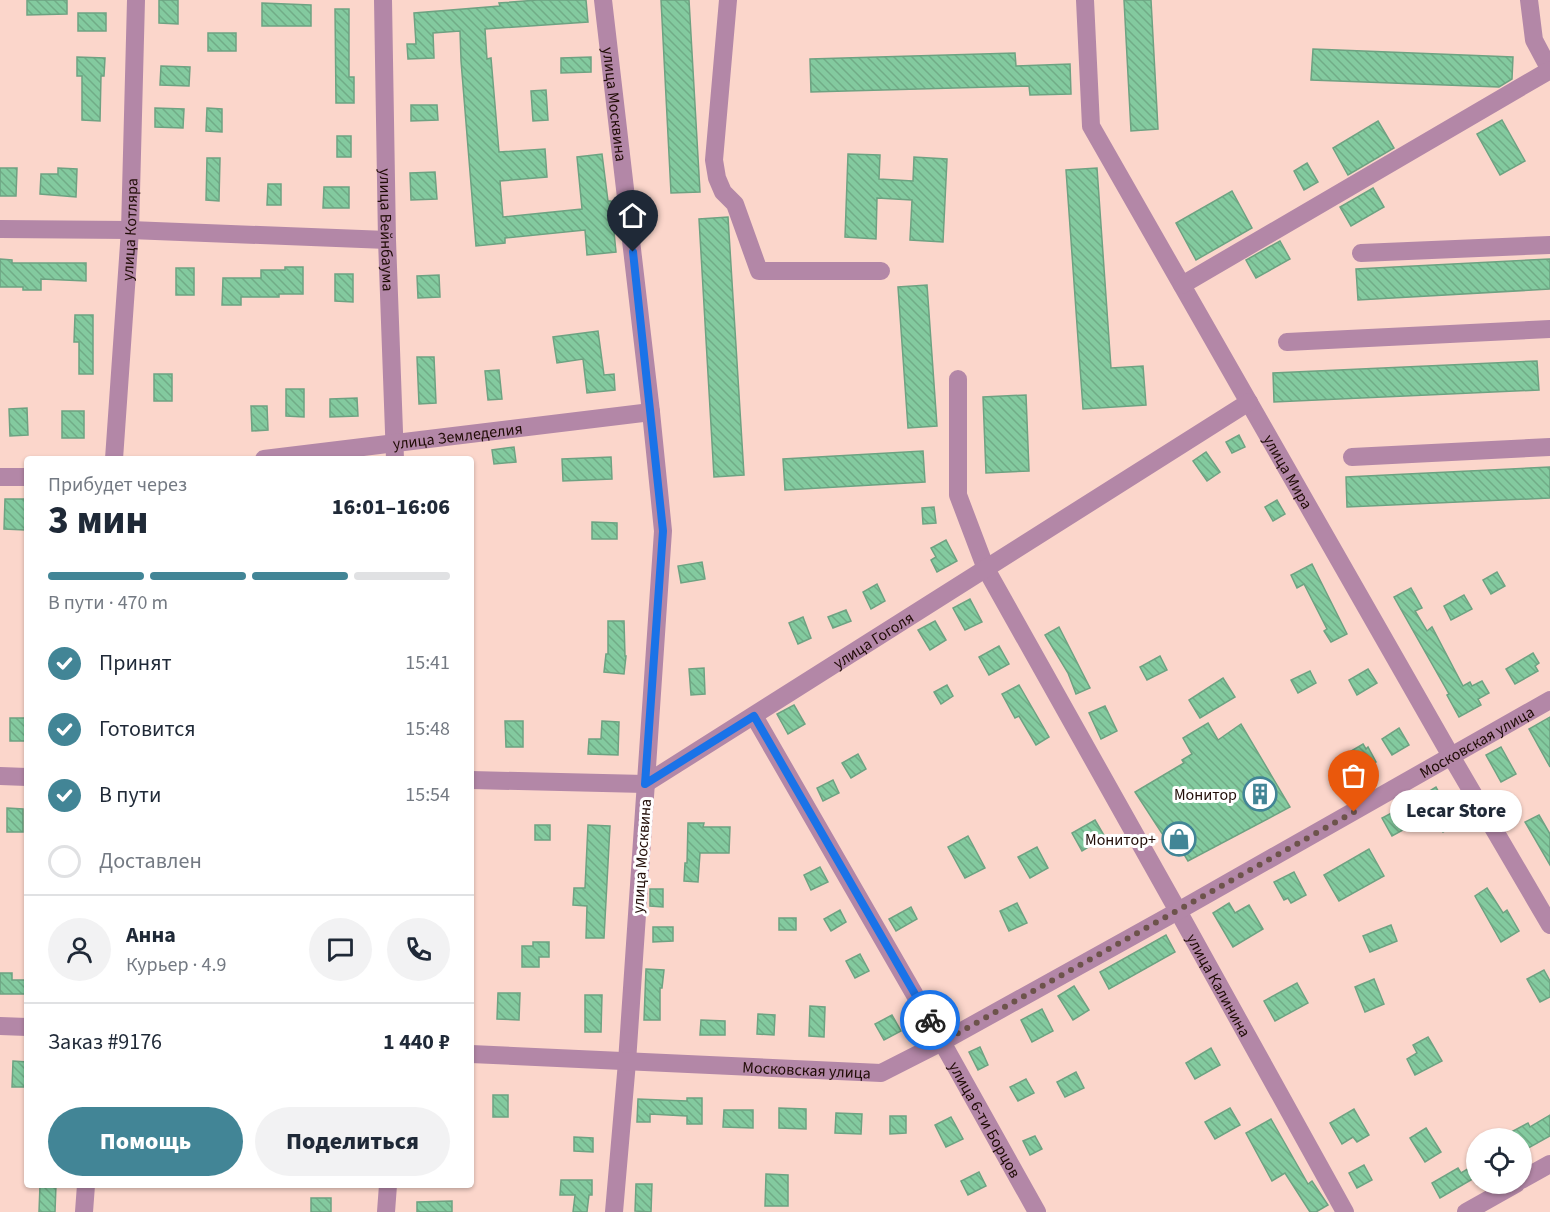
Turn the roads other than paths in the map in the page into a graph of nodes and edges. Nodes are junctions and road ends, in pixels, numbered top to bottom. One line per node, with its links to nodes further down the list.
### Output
1 (136, 0): 9 (street, улица Котляра)
2 (383, 0): 10 (street, улица Вейнбаума)
3 (603, 0): 19 (street, улица Москвина)
4 (728, 0): 13 (street)
5 (1085, 0): 14 (street, улица Мира)
6 (1529, 0): 7 (street)
7 (1550, 70): 14 (street)
8 (0, 229): 9 (street)
9 (130, 230): 10 (street); 22 (street, улица Котляра)
10 (387, 240): 21 (street, улица Вейнбаума)
11 (1550, 245): 12 (street)
12 (1360, 253)
13 (881, 271)
14 (1182, 285): 18 (street, улица Мира)
15 (1550, 329): 16 (street)
16 (1287, 342)
17 (958, 379): 27 (street, улица Калинина)
18 (1249, 402): 27 (street, улица Гоголя); 30 (street, улица Мира)
19 (651, 412): 21 (street, улица Земледелия); 34 (street, улица Москвина)
20 (1550, 447): 24 (street)
21 (395, 451): 23 (street, улица Земледелия)
22 (114, 456)
23 (313, 456)
24 (1352, 457)
25 (0, 477): 26 (street)
26 (24, 477)
27 (986, 569): 29 (street, улица Гоголя); 35 (street, улица Калинина)
28 (1550, 700): 30 (street, Московская улица)
29 (754, 716): 34 (street, улица Гоголя); 39 (street, улица 6-ти Борцов)
30 (1451, 756): 35 (street, Московская улица); 36 (street, улица Мира)
31 (0, 776): 32 (street)
32 (24, 777)
33 (474, 780): 34 (street)
34 (645, 784): 41 (street, улица Москвина)
35 (1178, 911): 39 (street, Московская улица); 51 (street, улица Калинина)
36 (1550, 925)
37 (0, 1026): 38 (street)
38 (24, 1027)
39 (942, 1042): 41 (street, Московская улица); 50 (street, улица 6-ти Борцов)
40 (474, 1054): 41 (street, Московская улица)
41 (627, 1062): 49 (street, улица Москвина)
42 (1550, 1164): 43 (street)
43 (1532, 1174)
44 (86, 1188): 47 (street)
45 (388, 1188): 48 (street)
46 (1498, 1194): 52 (street)
47 (84, 1212)
48 (386, 1212)
49 (614, 1212)
50 (1037, 1212)
51 (1345, 1212)
52 (1466, 1212)

